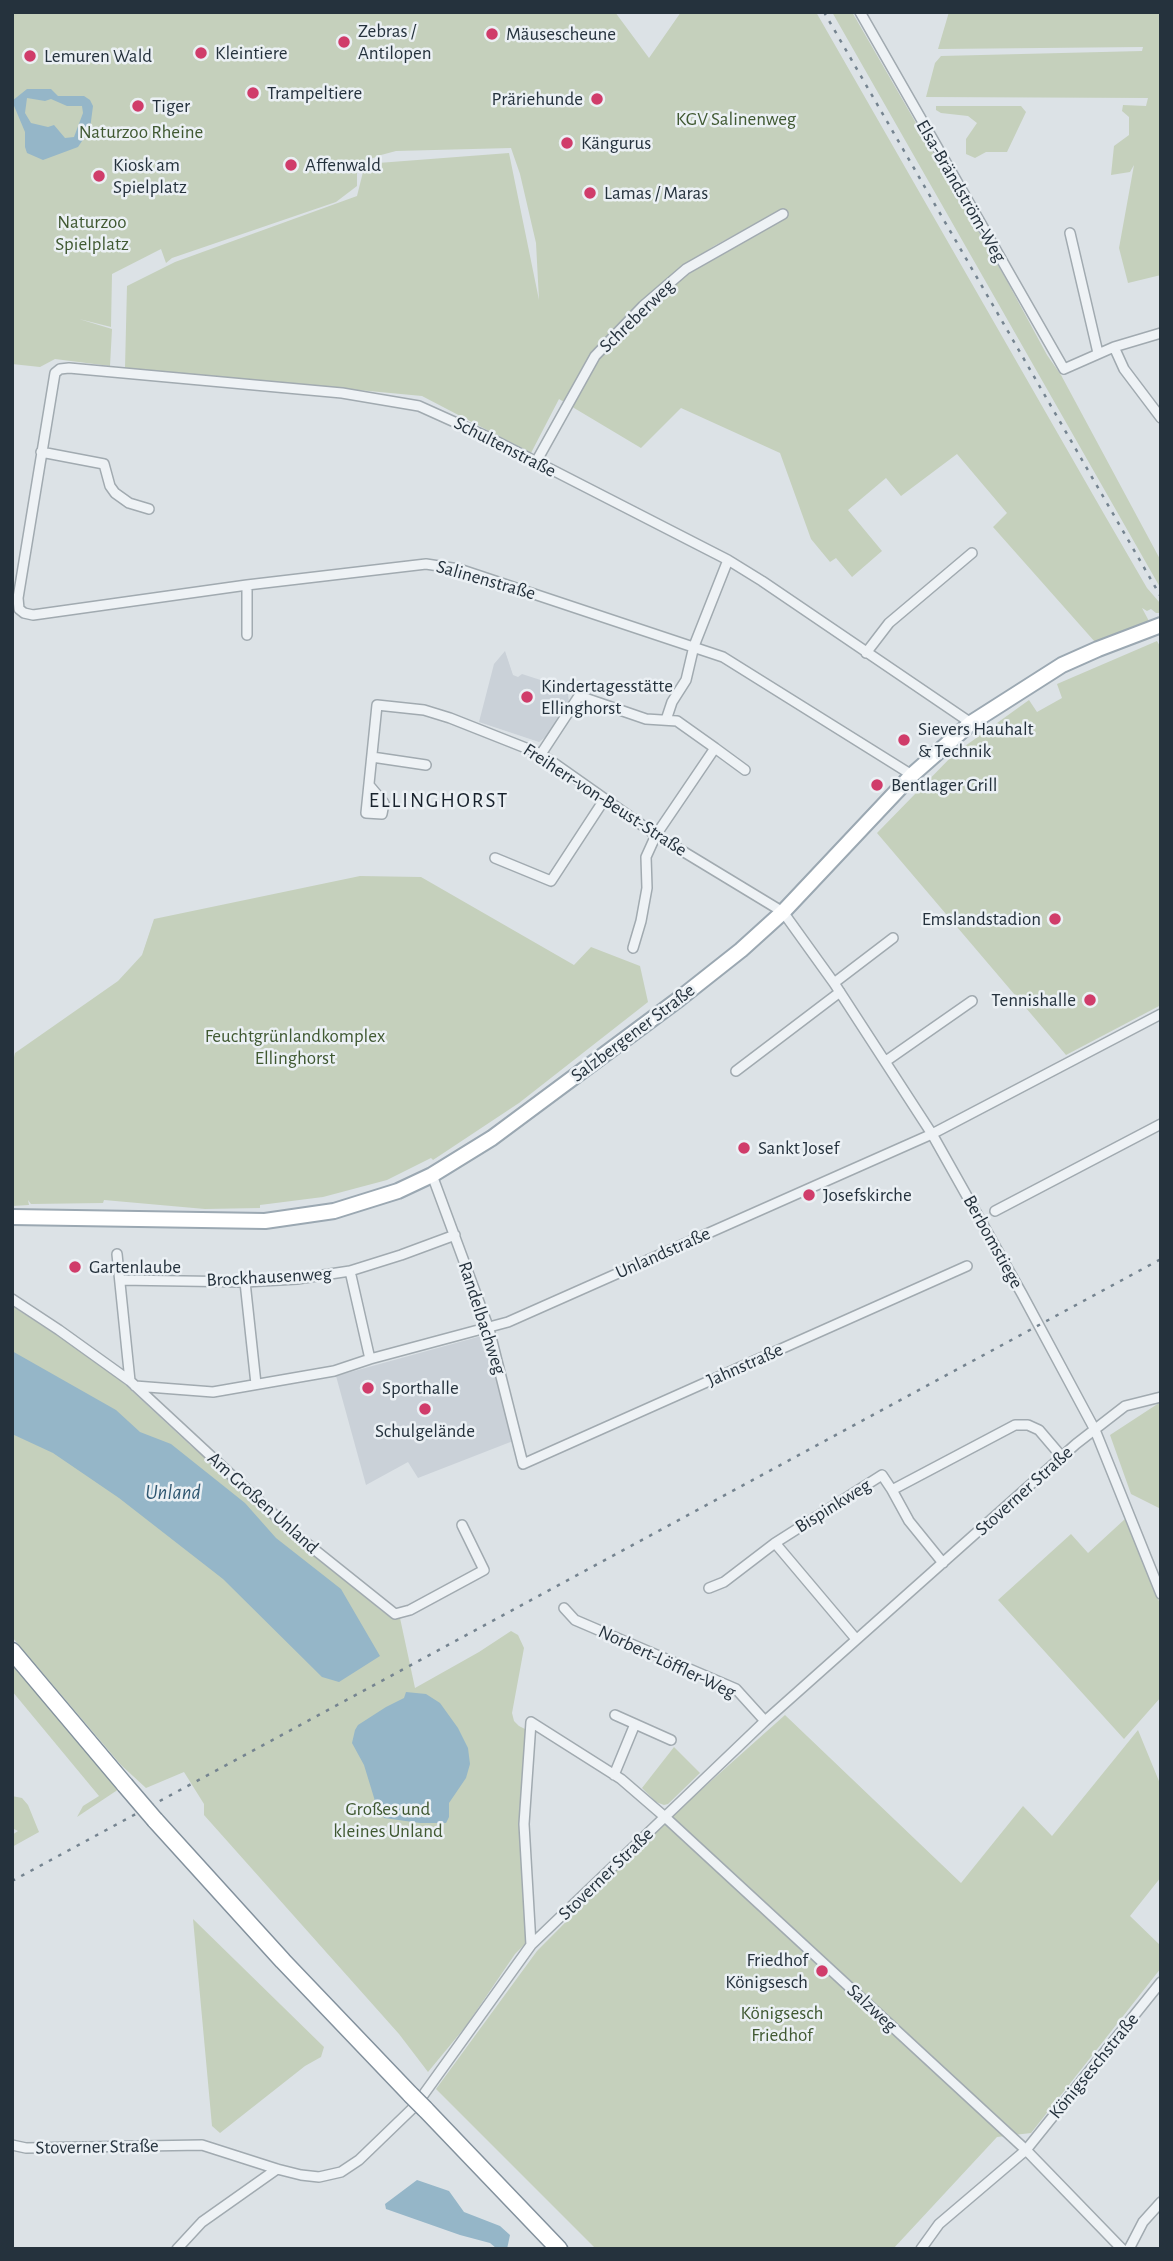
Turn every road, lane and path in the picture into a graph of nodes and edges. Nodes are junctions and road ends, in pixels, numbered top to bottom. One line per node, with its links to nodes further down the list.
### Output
1 (860, 12): 6 (street, Elsa-Brändström-Weg)
2 (783, 214): 9 (street, Schreberweg)
3 (1070, 233): 6 (street)
4 (1161, 333): 5 (street)
5 (1114, 347): 6 (street); 7 (street)
6 (1098, 353)
7 (1161, 418)
8 (41, 452): 9 (street, Schultenstraße); 10 (street); 14 (street, Schultenstraße)
9 (536, 462): 12 (street, Schultenstraße)
10 (149, 509)
11 (972, 553): 18 (street)
12 (727, 560): 17 (street); 18 (street, Schultenstraße)
13 (247, 585): 14 (street, Salinenstraße); 16 (street); 17 (street, Salinenstraße)
14 (21, 611)
15 (1161, 625): 20 (main road, Salzbergener Straße)
16 (247, 635)
17 (694, 646): 19 (street); 26 (street, Salinenstraße)
18 (866, 653): 20 (street, Schultenstraße)
19 (667, 720): 21 (street); 22 (street)
20 (971, 723): 26 (main road, Salzbergener Straße)
21 (716, 748): 25 (street); 29 (street)
22 (541, 754): 23 (street, Freiherr-von-Beust-Straße); 28 (street, Freiherr-von-Beust-Straße)
23 (372, 757): 24 (street); 27 (street)
24 (426, 765)
25 (745, 770)
26 (912, 775): 31 (main road, Salzbergener Straße)
27 (369, 785)
28 (604, 800): 29 (street, Freiherr-von-Beust-Straße); 30 (street)
29 (656, 835): 31 (street, Freiherr-von-Beust-Straße); 33 (street)
30 (495, 858)
31 (783, 912): 34 (street, Berbomstiege); 41 (main road, Salzbergener Straße)
32 (892, 938): 34 (street)
33 (633, 948)
34 (837, 988): 37 (street, Berbomstiege); 38 (street)
35 (972, 1001): 37 (street)
36 (1161, 1014): 40 (street, Unlandstraße)
37 (886, 1061): 40 (street, Berbomstiege)
38 (736, 1071)
39 (1161, 1124): 42 (street)
40 (932, 1134): 51 (street, Unlandstraße); 56 (street, Berbomstiege)
41 (432, 1175): 43 (main road, Salzbergener Straße); 44 (street, Randelbachweg)
42 (995, 1211)
43 (12, 1217)
44 (454, 1235): 47 (street, Brockhausenweg); 51 (street, Randelbachweg)
45 (117, 1254): 48 (street)
46 (967, 1266): 58 (street, Jahnstraße)
47 (351, 1271): 49 (street, Brockhausenweg); 52 (street)
48 (120, 1280): 49 (street, Brockhausenweg); 53 (street)
49 (245, 1282): 54 (street)
50 (12, 1300): 53 (street, Am Großen Unland)
51 (489, 1329): 52 (street, Unlandstraße); 58 (street, Randelbachweg)
52 (370, 1359): 54 (street, Unlandstraße)
53 (132, 1384): 54 (street, Unlandstraße); 60 (street, Am Großen Unland)
54 (256, 1384)
55 (1161, 1396): 56 (street, Stoverner Straße)
56 (1095, 1430): 57 (street, Stoverner Straße); 64 (street, Berbomstiege)
57 (1062, 1457): 59 (street, Bispinkweg); 62 (street, Stoverner Straße)
58 (523, 1464)
59 (892, 1490): 61 (street, Bispinkweg); 62 (street)
60 (462, 1525)
61 (775, 1543): 63 (street, Bispinkweg); 66 (street)
62 (943, 1563): 66 (street, Stoverner Straße)
63 (709, 1588)
64 (1161, 1594)
65 (564, 1608): 69 (street, Norbert-Löffler-Weg)
66 (856, 1639): 69 (street, Stoverner Straße)
67 (12, 1651): 81 (highway, bridge)
68 (615, 1715): 70 (street)
69 (765, 1721): 73 (street, Stoverner Straße)
70 (635, 1724): 71 (street); 72 (street)
71 (671, 1740)
72 (614, 1774): 73 (street, Salzweg); 74 (street, Salzweg)
73 (665, 1817): 74 (street, Stoverner Straße); 77 (street, Salzweg)
74 (531, 1945): 78 (street, Stoverner Straße)
75 (1161, 1982): 77 (street, Königseschstraße)
76 (12, 2145): 78 (street, Stoverner Straße)
77 (1026, 2150): 82 (street, Königseschstraße); 83 (street, Salzweg)
78 (277, 2169): 80 (street)
79 (1161, 2202): 84 (street)
80 (177, 2249)
81 (559, 2249)
82 (921, 2249)
83 (1122, 2249)
84 (1129, 2249)

